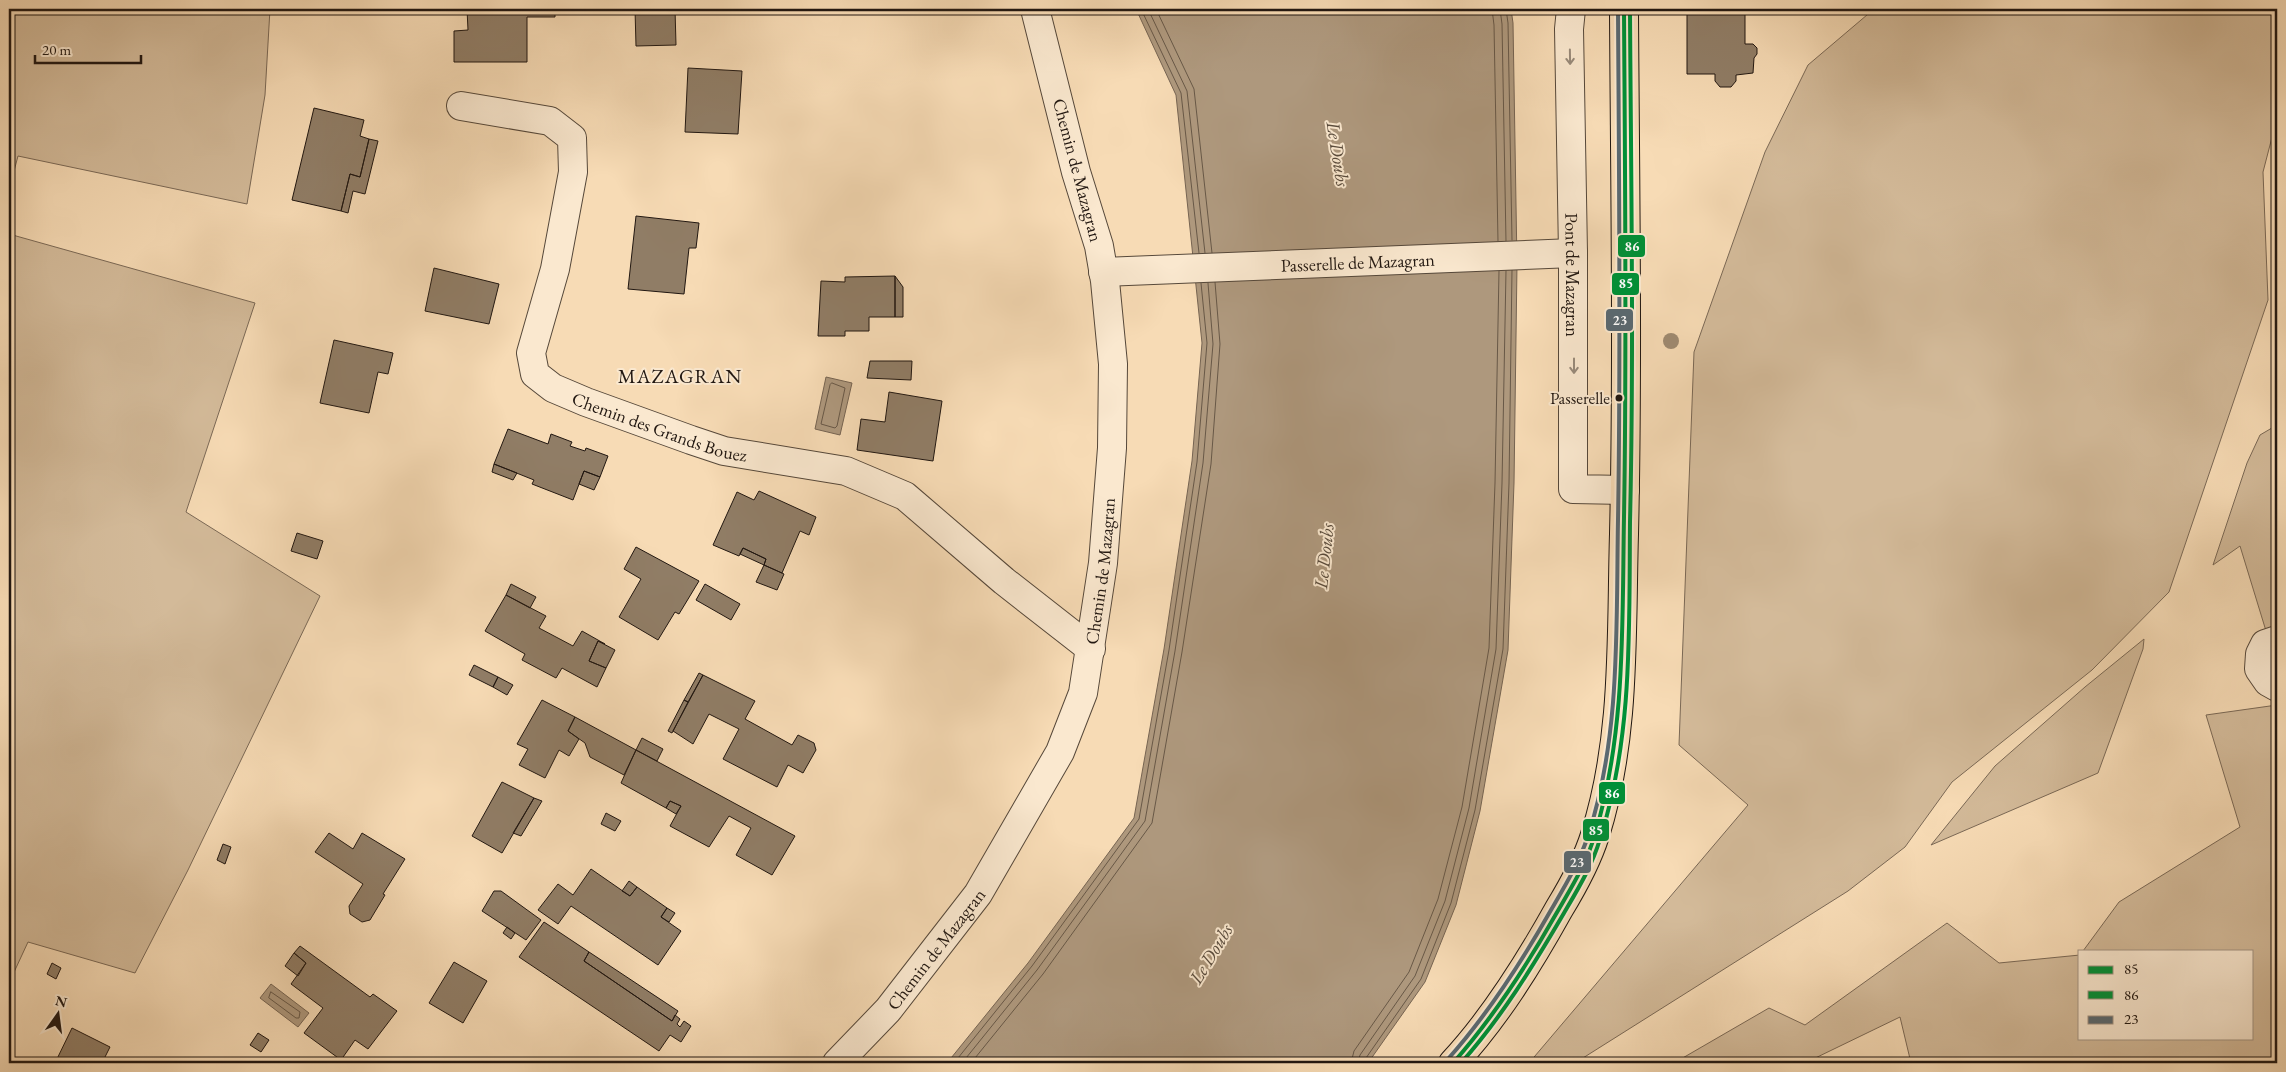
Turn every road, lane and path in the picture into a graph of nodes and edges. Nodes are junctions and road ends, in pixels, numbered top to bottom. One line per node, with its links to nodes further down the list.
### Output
1 (1035, 9): 6 (street, Chemin de Mazagran)
2 (1571, 9): 5 (street, Pont de Mazagran, one-way to 5)
3 (1624, 9): 7 (main road)
4 (461, 106): 9 (street, Chemin des Grands Bouez)
5 (1574, 253): 6 (street, Passerelle de Mazagran); 7 (street, Pont de Mazagran, one-way to 7)
6 (1103, 272): 9 (street, Chemin de Mazagran)
7 (1625, 490): 11 (main road)
8 (2277, 640): 10 (street)
9 (1091, 649): 12 (street, Chemin de Mazagran)
10 (2277, 687)
11 (1455, 1061)
12 (837, 1063)

